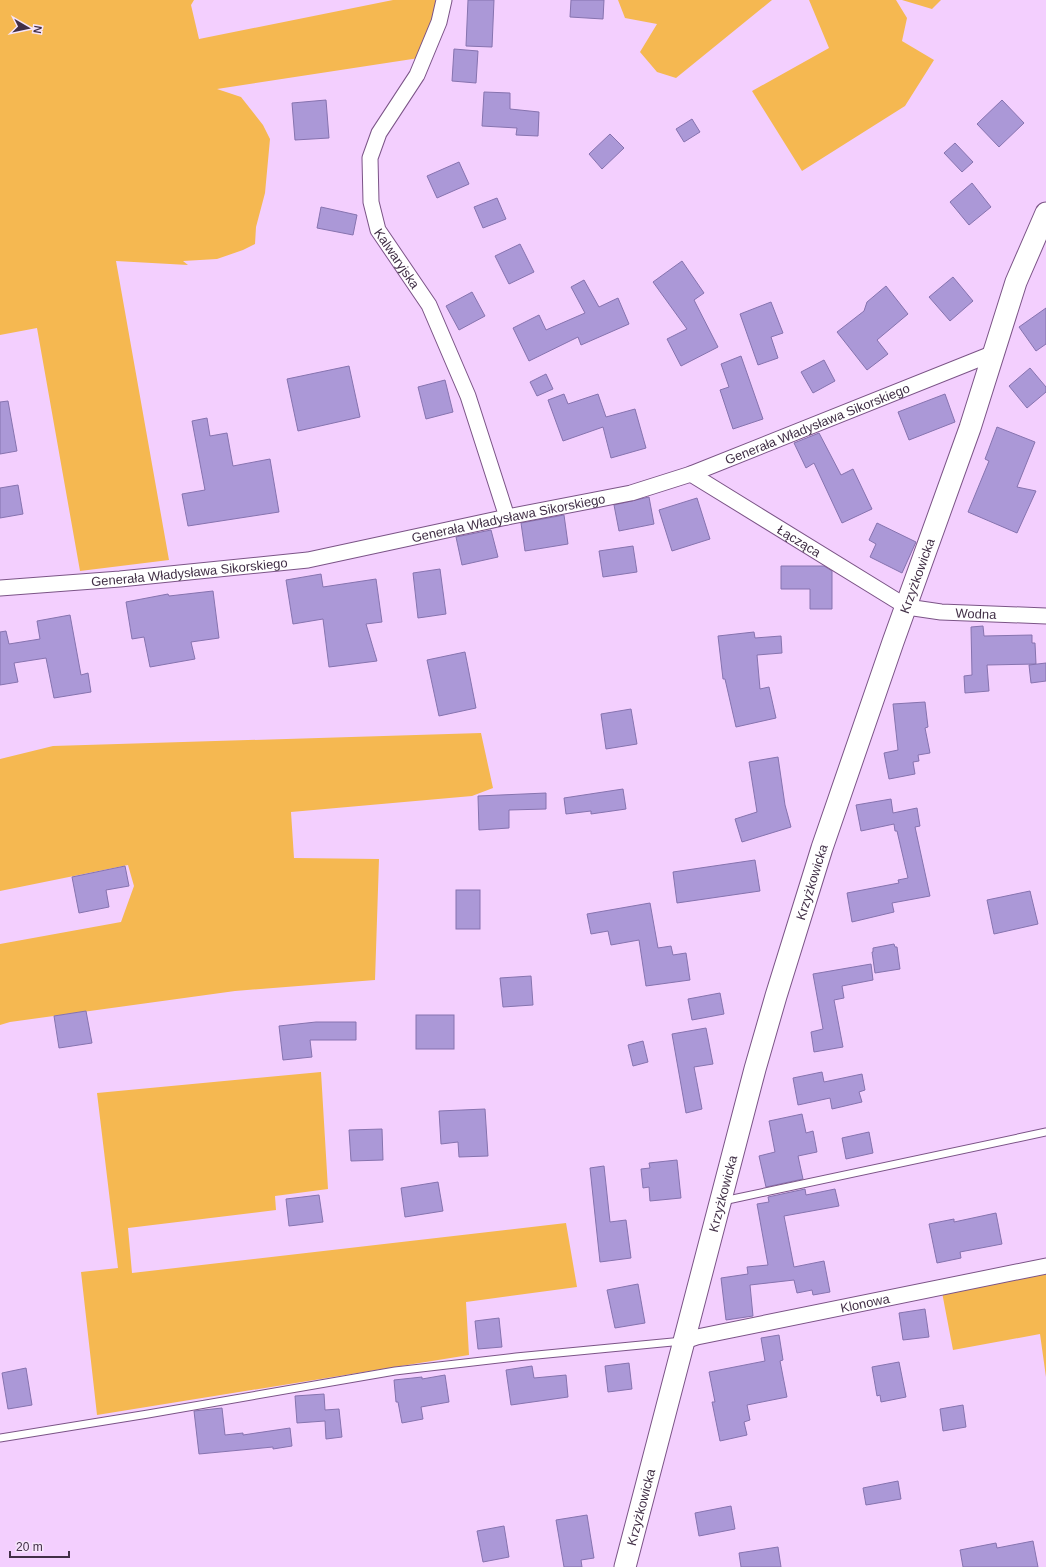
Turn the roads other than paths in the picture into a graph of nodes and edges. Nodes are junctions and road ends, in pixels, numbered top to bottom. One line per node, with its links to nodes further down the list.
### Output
1 (444, 0): 5 (street, Kalwaryjska)
2 (1044, 226): 3 (street, Krzyżkowicka)
3 (994, 353): 4 (street, Generała Władysława Sikorskiego); 7 (street, Krzyżkowicka)
4 (691, 474): 5 (street, Generała Władysława Sikorskiego); 7 (street, Łącząca)
5 (507, 517): 6 (street, Generała Władysława Sikorskiego)
6 (0, 588)
7 (907, 607): 8 (street, Wodna); 10 (street, Krzyżkowicka)
8 (1046, 616)
9 (1046, 1132): 10 (lane)
10 (720, 1202): 12 (street, Krzyżkowicka)
11 (1046, 1266): 12 (street, Klonowa)
12 (685, 1341): 13 (lane); 14 (street, Krzyżkowicka)
13 (0, 1438)
14 (625, 1567)

